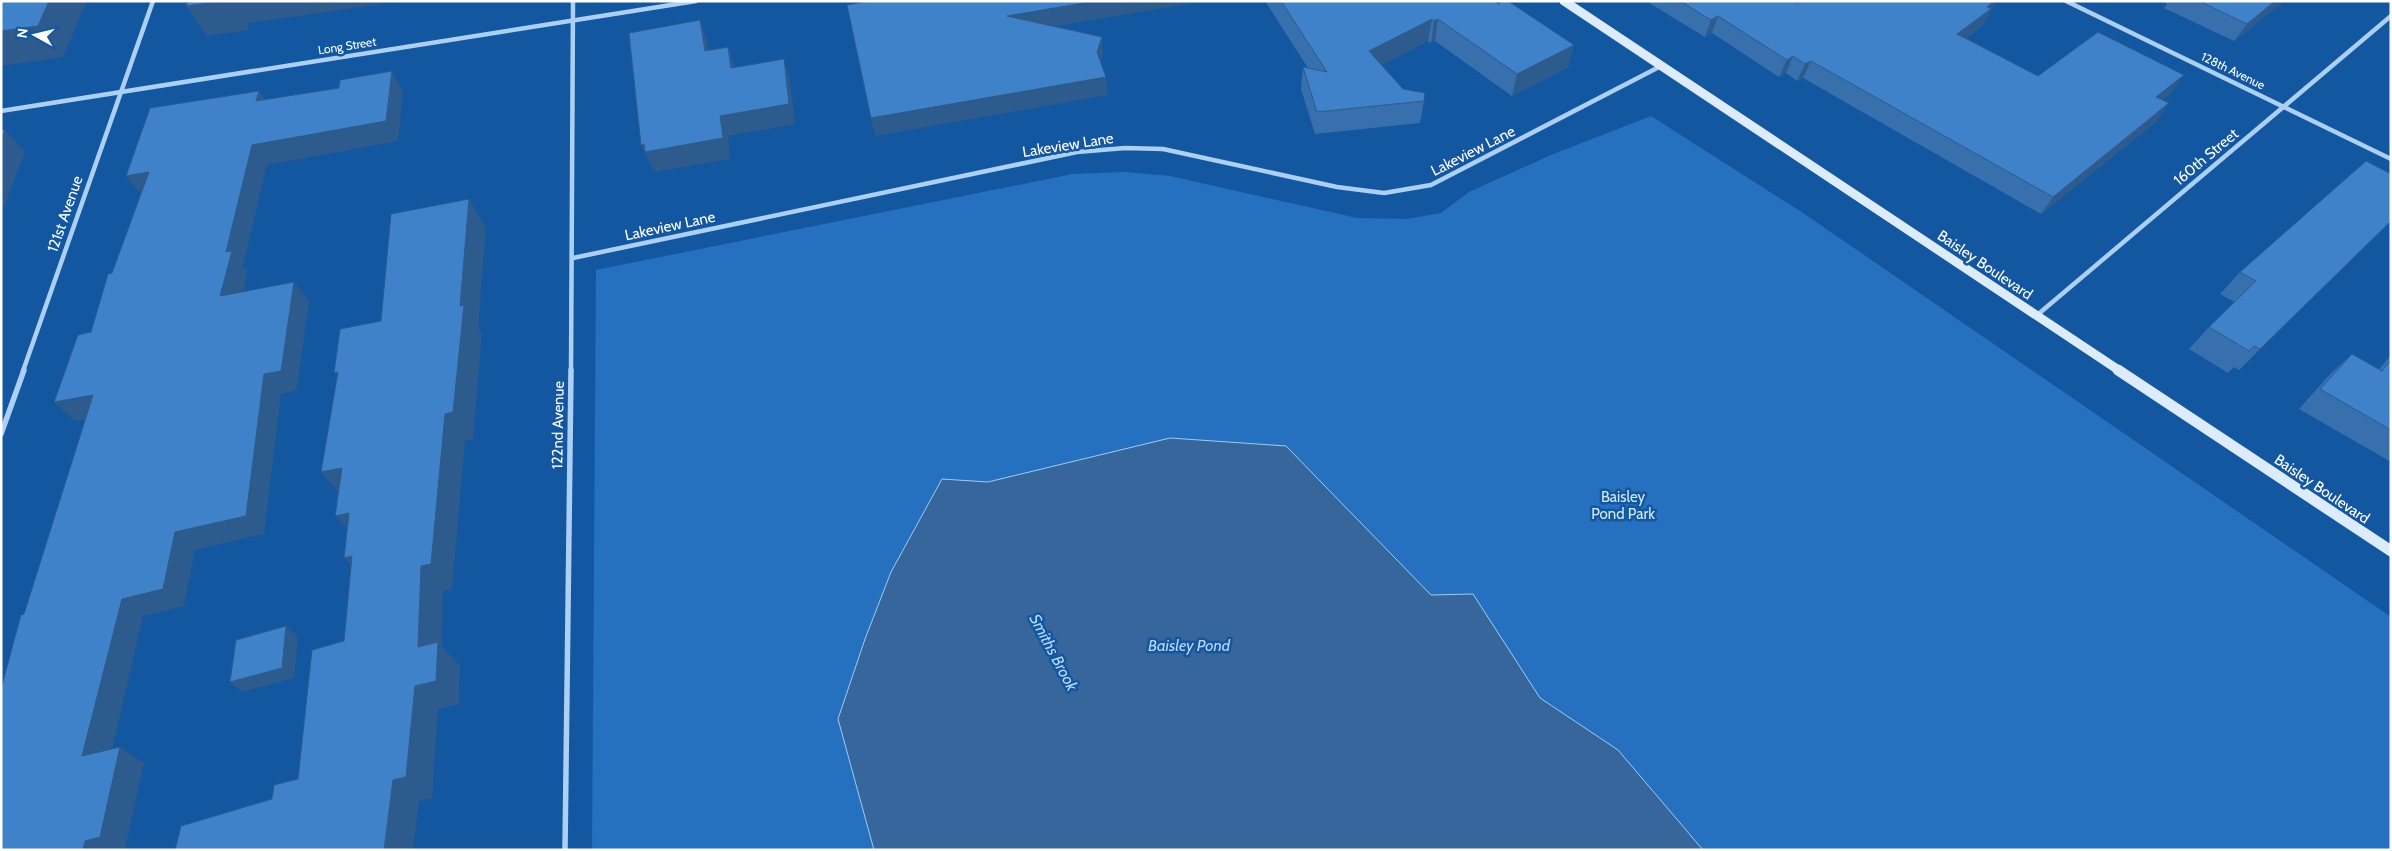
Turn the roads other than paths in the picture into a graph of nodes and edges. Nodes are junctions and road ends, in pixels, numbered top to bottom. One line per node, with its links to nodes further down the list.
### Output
1 (153, 1): 9 (street, 121st Avenue)
2 (574, 1): 7 (street, 122nd Avenue)
3 (696, 1): 7 (street, Long Street)
4 (1564, 1): 8 (main road, Baisley Boulevard)
5 (2066, 1): 10 (street, 128th Avenue)
6 (2391, 16): 10 (street, 160th Street)
7 (573, 21): 9 (street, Long Street); 13 (street, 122nd Avenue)
8 (1661, 66): 13 (street, Lakeview Lane); 14 (main road, Baisley Boulevard)
9 (121, 92): 11 (street, Long Street); 15 (street, 121st Avenue)
10 (2283, 106): 12 (street, 128th Avenue); 14 (street, 160th Street)
11 (1, 111)
12 (2391, 159)
13 (573, 258): 17 (street, 122nd Avenue)
14 (2036, 316): 16 (main road, Baisley Boulevard)
15 (1, 434)
16 (2391, 551)
17 (565, 850)

